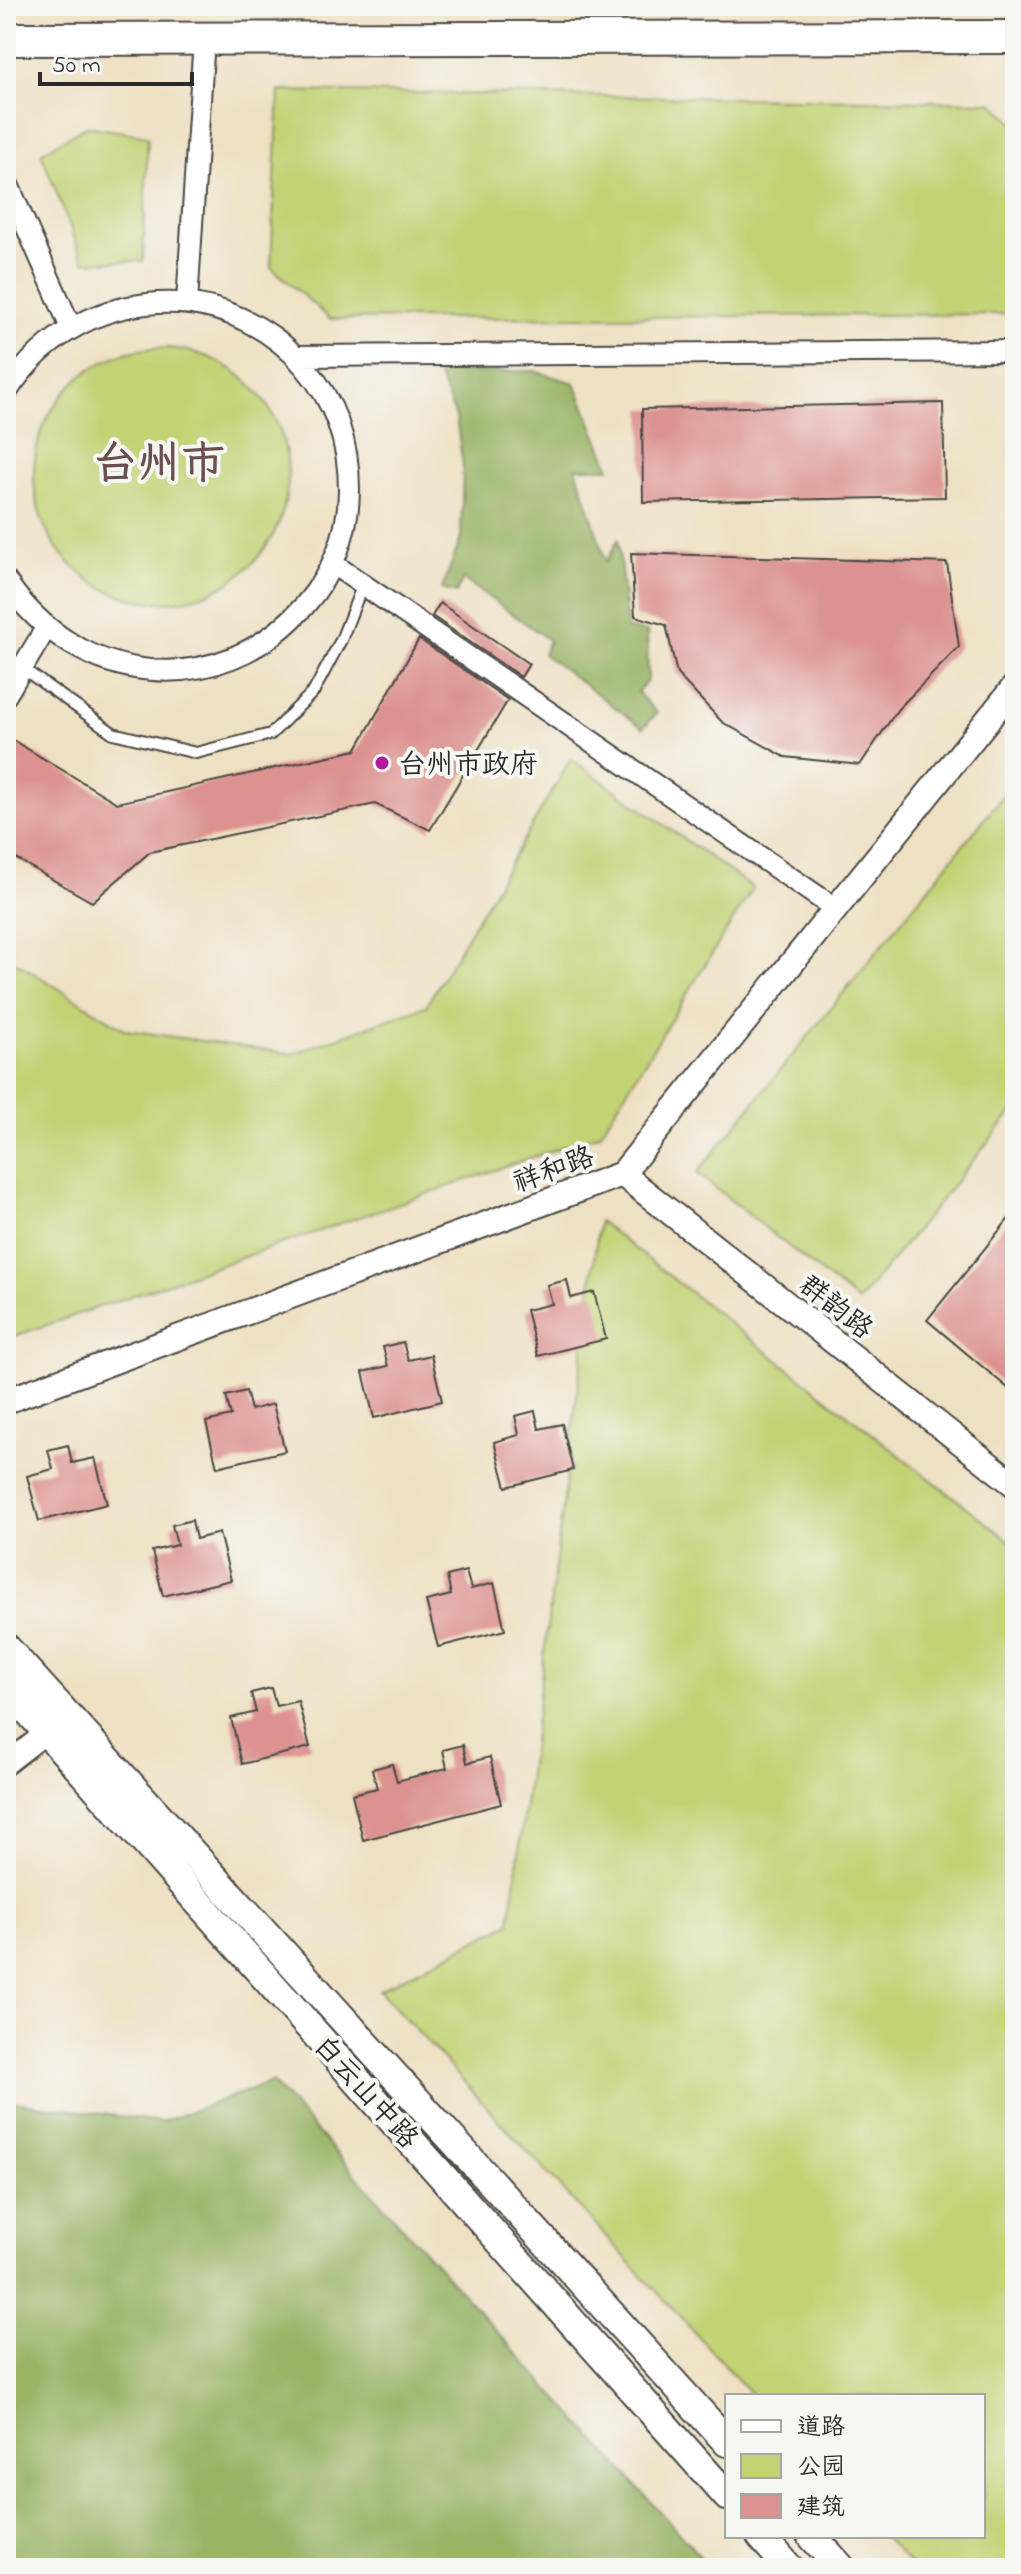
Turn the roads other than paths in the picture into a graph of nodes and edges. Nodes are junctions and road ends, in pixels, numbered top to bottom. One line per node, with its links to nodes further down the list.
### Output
1 (1015, 37): 2 (main road)
2 (204, 38): 3 (main road); 5 (street)
3 (6, 39)
4 (6, 180): 6 (street)
5 (187, 303): 6 (street); 8 (street)
6 (71, 328): 9 (street)
7 (1015, 351): 8 (street)
8 (296, 356): 10 (street)
9 (6, 393)
10 (333, 564): 12 (street); 13 (street)
11 (6, 581): 13 (street)
12 (363, 583): 14 (lane); 17 (street)
13 (46, 628): 14 (street)
14 (22, 668): 16 (street)
15 (1015, 686): 17 (street, 祥和路)
16 (6, 695)
17 (836, 909): 18 (street, 祥和路)
18 (622, 1174): 19 (street, 祥和路); 20 (street, 群韵路)
19 (6, 1401)
20 (1015, 1485)
21 (6, 1648): 26 (main road, 白云山中路)
22 (6, 1686): 23 (main road, 白云山中路)
23 (47, 1732): 24 (street); 25 (main road, 白云山中路)
24 (6, 1764)
25 (672, 2431): 27 (main road, 白云山中路); 28 (main road)
26 (725, 2440)
27 (725, 2494)
28 (725, 2509)
29 (744, 2538): 32 (main road)
30 (763, 2538): 33 (main road)
31 (814, 2538): 34 (main road)
32 (765, 2568)
33 (789, 2568)
34 (841, 2568)

